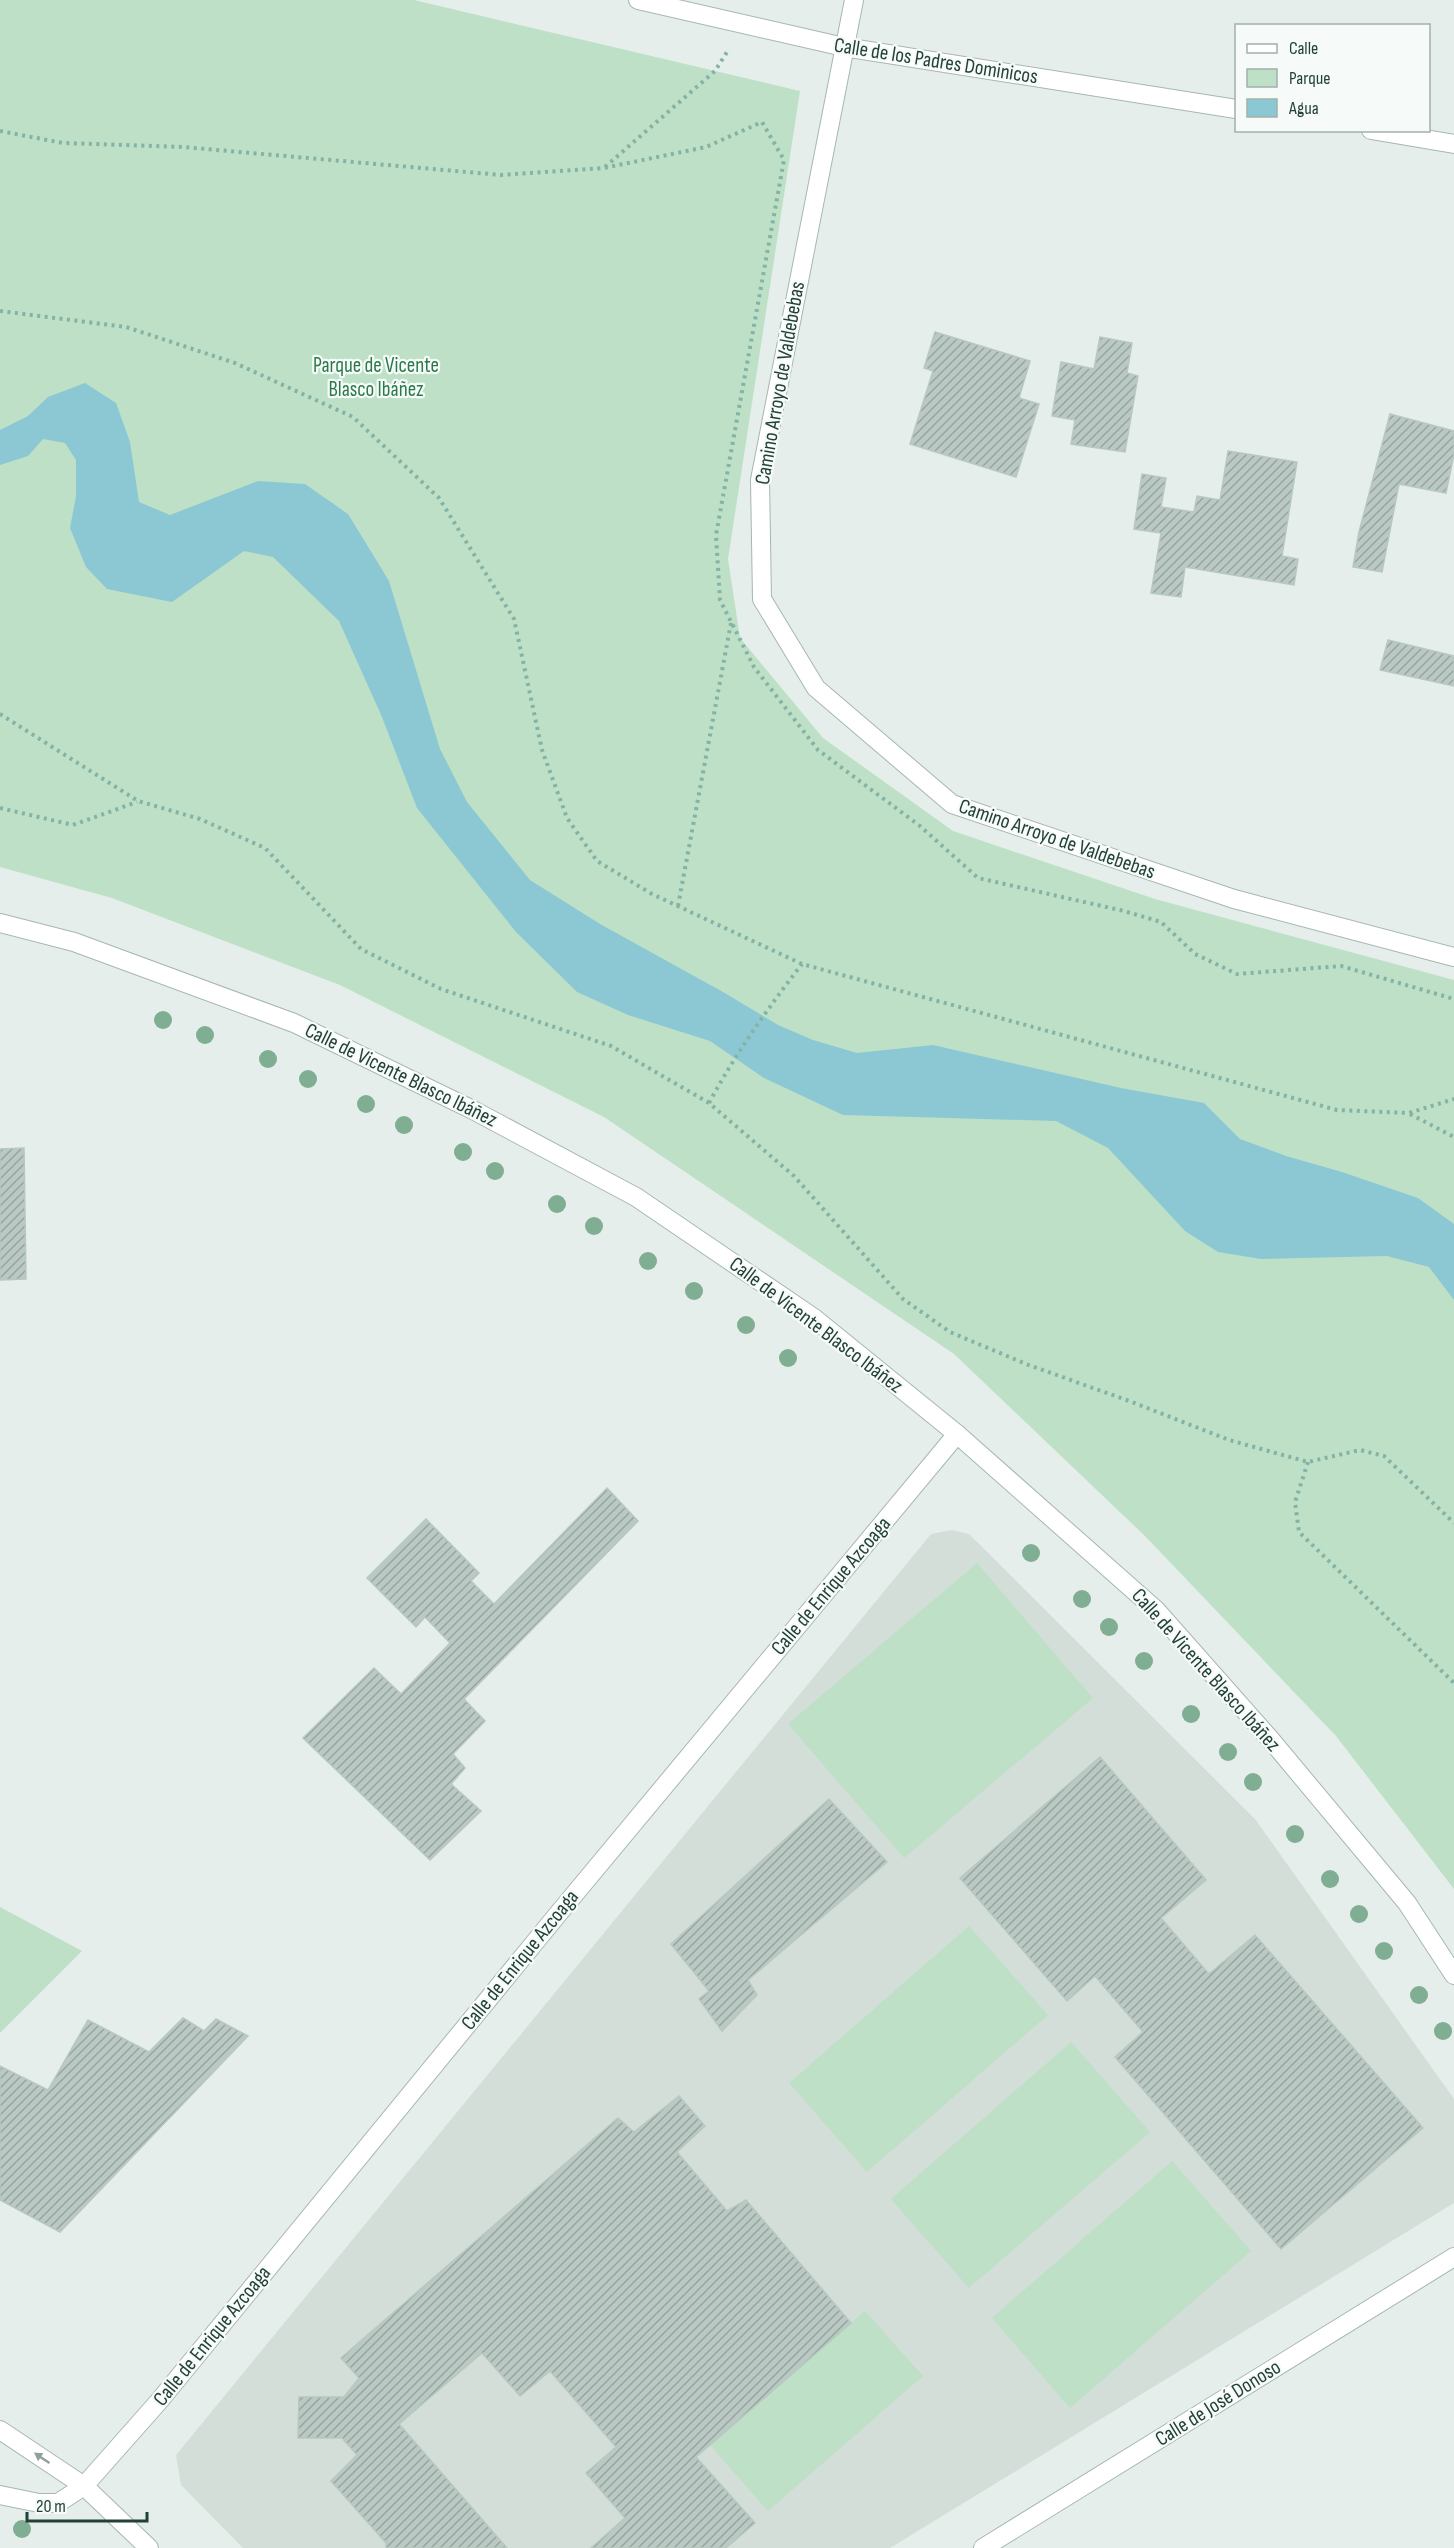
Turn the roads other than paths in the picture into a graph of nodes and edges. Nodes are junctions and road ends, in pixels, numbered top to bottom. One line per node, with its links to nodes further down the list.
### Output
1 (638, 0): 3 (street, Calle de los Padres Dominicos)
2 (854, 0): 3 (street, Camino Arroyo de Valdebebas)
3 (844, 47): 4 (street, Calle de los Padres Dominicos); 8 (street, Camino Arroyo de Valdebebas)
4 (1235, 109)
5 (1383, 132): 6 (street)
6 (1454, 144)
7 (0, 923): 9 (street, Calle de Vicente Blasco Ibáñez)
8 (1454, 957)
9 (957, 1434): 10 (street, Calle de Vicente Blasco Ibáñez); 13 (street, Calle de Enrique Azcoaga)
10 (1454, 1975)
11 (1454, 2258): 16 (street, Calle de José Donoso)
12 (0, 2430): 13 (street, one-way to 12)
13 (84, 2486): 14 (street, Calle de Enrique Azcoaga); 15 (street)
14 (0, 2495)
15 (149, 2548)
16 (983, 2548)

